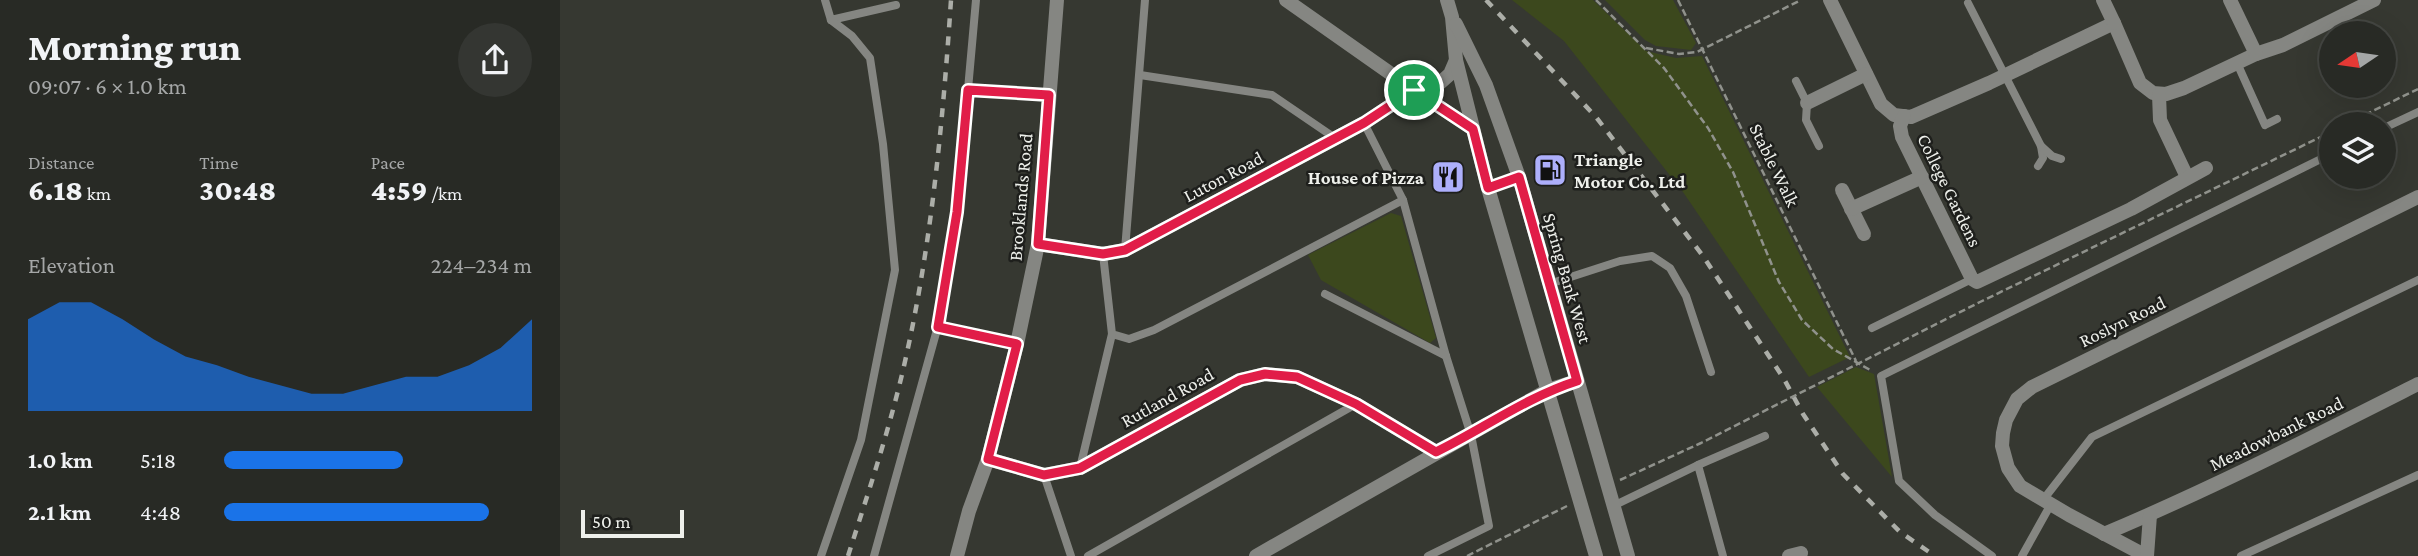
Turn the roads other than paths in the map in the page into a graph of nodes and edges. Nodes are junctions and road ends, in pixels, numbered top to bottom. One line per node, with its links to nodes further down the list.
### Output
1 (825, 0): 14 (lane)
2 (976, 0): 23 (lane)
3 (1057, 0): 25 (street, Brooklands Road)
4 (1145, 0): 20 (lane)
5 (1286, 0): 24 (street)
6 (1447, 0): 13 (street, Spring Bank West)
7 (1830, 0): 19 (street, College Gardens)
8 (2103, 0): 15 (street)
9 (2230, 0): 16 (street)
10 (2374, 0): 16 (street)
11 (1968, 3): 21 (lane)
12 (896, 5): 14 (lane)
13 (1452, 17): 17 (street, Spring Bank West); 41 (street, Spring Bank West)
14 (831, 20): 79 (lane)
15 (2114, 23): 21 (street, College Gardens); 26 (street)
16 (2256, 54): 18 (street)
17 (1456, 60): 24 (street, Luton Road); 33 (street, Spring Bank West)
18 (2237, 63): 26 (street); 30 (lane)
19 (1866, 74): 27 (street); 29 (street, College Gardens)
20 (1140, 75): 34 (lane); 51 (lane)
21 (2005, 75): 29 (street, College Gardens); 36 (lane)
22 (1796, 81): 27 (lane)
23 (968, 90): 25 (lane); 57 (lane)
24 (1414, 90): 32 (street, Luton Road); 33 (street)
25 (1049, 95): 50 (street, Brooklands Road)
26 (2159, 95): 43 (street)
27 (1807, 103): 35 (lane)
28 (2418, 111): 31 (lane)
29 (1904, 116): 42 (street, College Gardens)
30 (2277, 119)
31 (2396, 122)
32 (1364, 123): 34 (street, Luton Road); 47 (lane)
33 (1473, 129): 44 (street, Spring Bank West)
34 (1335, 138): 51 (street, Luton Road)
35 (1819, 146)
36 (2041, 146): 37 (lane); 39 (lane)
37 (2061, 159)
38 (2319, 160): 89 (lane)
39 (2038, 166)
40 (2206, 168): 43 (street)
41 (1519, 177): 44 (lane); 55 (street, Spring Bank West)
42 (1922, 177): 48 (street); 53 (street, College Gardens)
43 (2187, 177): 53 (street)
44 (1488, 188): 65 (street, Spring Bank West)
45 (1842, 190): 48 (street)
46 (2418, 197): 75 (street, Roslyn Road)
47 (1403, 200): 59 (lane); 61 (lane)
48 (1852, 209): 49 (street)
49 (1864, 234)
50 (1038, 244): 52 (street, Luton Road); 60 (street, Brooklands Road)
51 (1125, 250): 52 (street, Luton Road)
52 (1103, 254): 59 (lane)
53 (1972, 279): 58 (lane)
54 (2418, 280): 75 (lane)
55 (1549, 284): 62 (lane); 63 (street, Spring Bank West)
56 (1325, 294): 61 (lane)
57 (938, 327): 60 (lane); 80 (lane)
58 (1872, 328)
59 (1112, 334): 72 (lane)
60 (1017, 344): 70 (street, Brooklands Road)
61 (1446, 356): 67 (lane)
62 (1711, 372)
63 (1577, 381): 65 (street); 76 (street, Spring Bank West)
64 (2418, 384): 77 (street, Meadowbank Road)
65 (1548, 390): 67 (street); 86 (street, Spring Bank West)
66 (1356, 404): 69 (street, Rutland Road); 72 (street, Rutland Road); 83 (lane)
67 (1471, 435): 69 (street); 85 (lane)
68 (1765, 436): 71 (lane)
69 (1436, 452): 84 (street)
70 (988, 459): 73 (street, Rutland Road); 81 (street, Brooklands Road)
71 (1698, 465): 76 (lane); 88 (lane)
72 (1080, 468): 73 (street, Rutland Road)
73 (1044, 475): 82 (lane)
74 (2418, 475): 92 (lane)
75 (2047, 502): 78 (street, Roslyn Road); 90 (lane)
76 (1613, 506): 87 (street, Spring Bank West)
77 (2150, 515): 78 (street, Meadowbank Road); 91 (street)
78 (2104, 534): 91 (street, Roslyn Road)
79 (821, 556)
80 (874, 556)
81 (957, 556)
82 (1071, 556)
83 (1088, 556)
84 (1256, 556)
85 (1428, 556)
86 (1596, 556)
87 (1628, 556)
88 (1723, 556)
89 (1992, 556)
90 (2022, 556)
91 (2147, 556)
92 (2241, 556)

